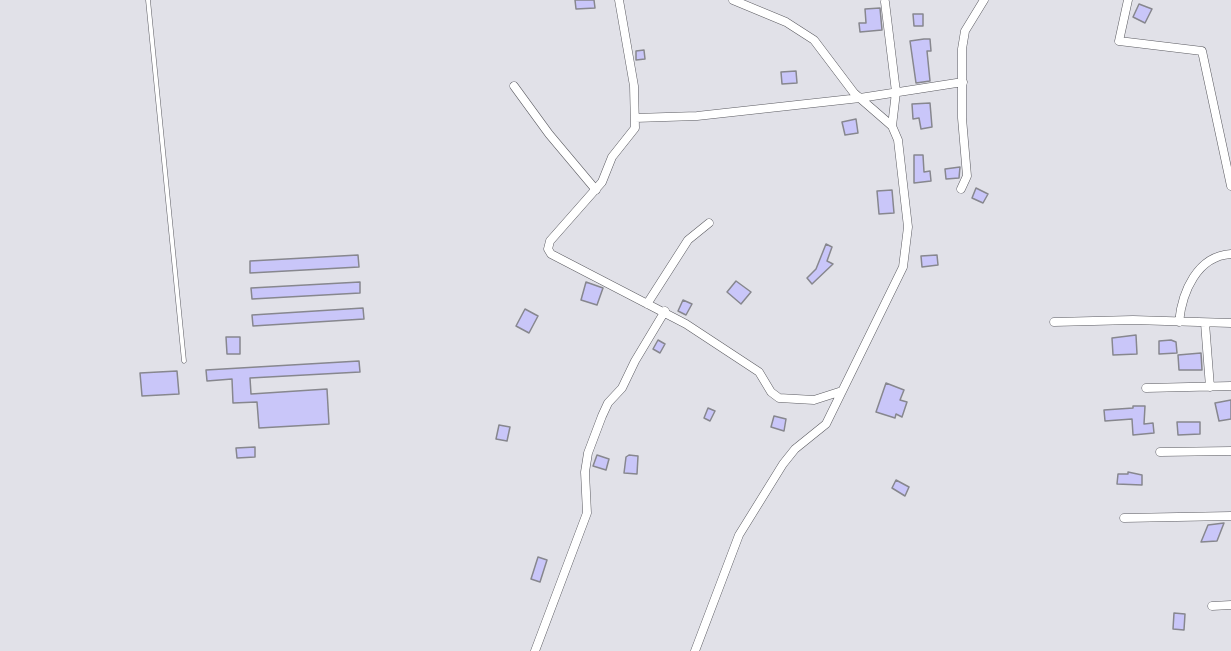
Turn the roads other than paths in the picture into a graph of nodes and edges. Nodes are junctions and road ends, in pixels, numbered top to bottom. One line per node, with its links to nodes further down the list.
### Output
1 (148, 0): 26 (lane)
2 (620, 0): 11 (street)
3 (733, 0): 10 (street)
4 (984, 0): 7 (street)
5 (1128, 0): 13 (street)
6 (885, 2): 9 (street)
7 (963, 82): 9 (street); 16 (street)
8 (514, 86): 17 (street)
9 (896, 92): 10 (street); 12 (street)
10 (860, 99): 11 (street); 12 (street)
11 (635, 118): 17 (street)
12 (892, 126): 30 (street)
13 (1222, 148): 14 (street); 15 (street)
14 (1231, 148)
15 (1231, 186)
16 (961, 189)
17 (596, 190): 20 (street)
18 (709, 223): 20 (street)
19 (1231, 254): 23 (street)
20 (647, 304): 21 (street)
21 (666, 311): 30 (street); 37 (street)
22 (1054, 322): 23 (street)
23 (1179, 322): 24 (street)
24 (1205, 323): 25 (street); 28 (street)
25 (1231, 323)
26 (184, 361)
27 (1231, 386): 28 (street)
28 (1210, 387): 29 (street)
29 (1146, 388)
30 (842, 392): 38 (street)
31 (1231, 451): 32 (street)
32 (1160, 453)
33 (1231, 516): 34 (street)
34 (1124, 518)
35 (1231, 605): 36 (street)
36 (1212, 606)
37 (535, 651)
38 (694, 651)

